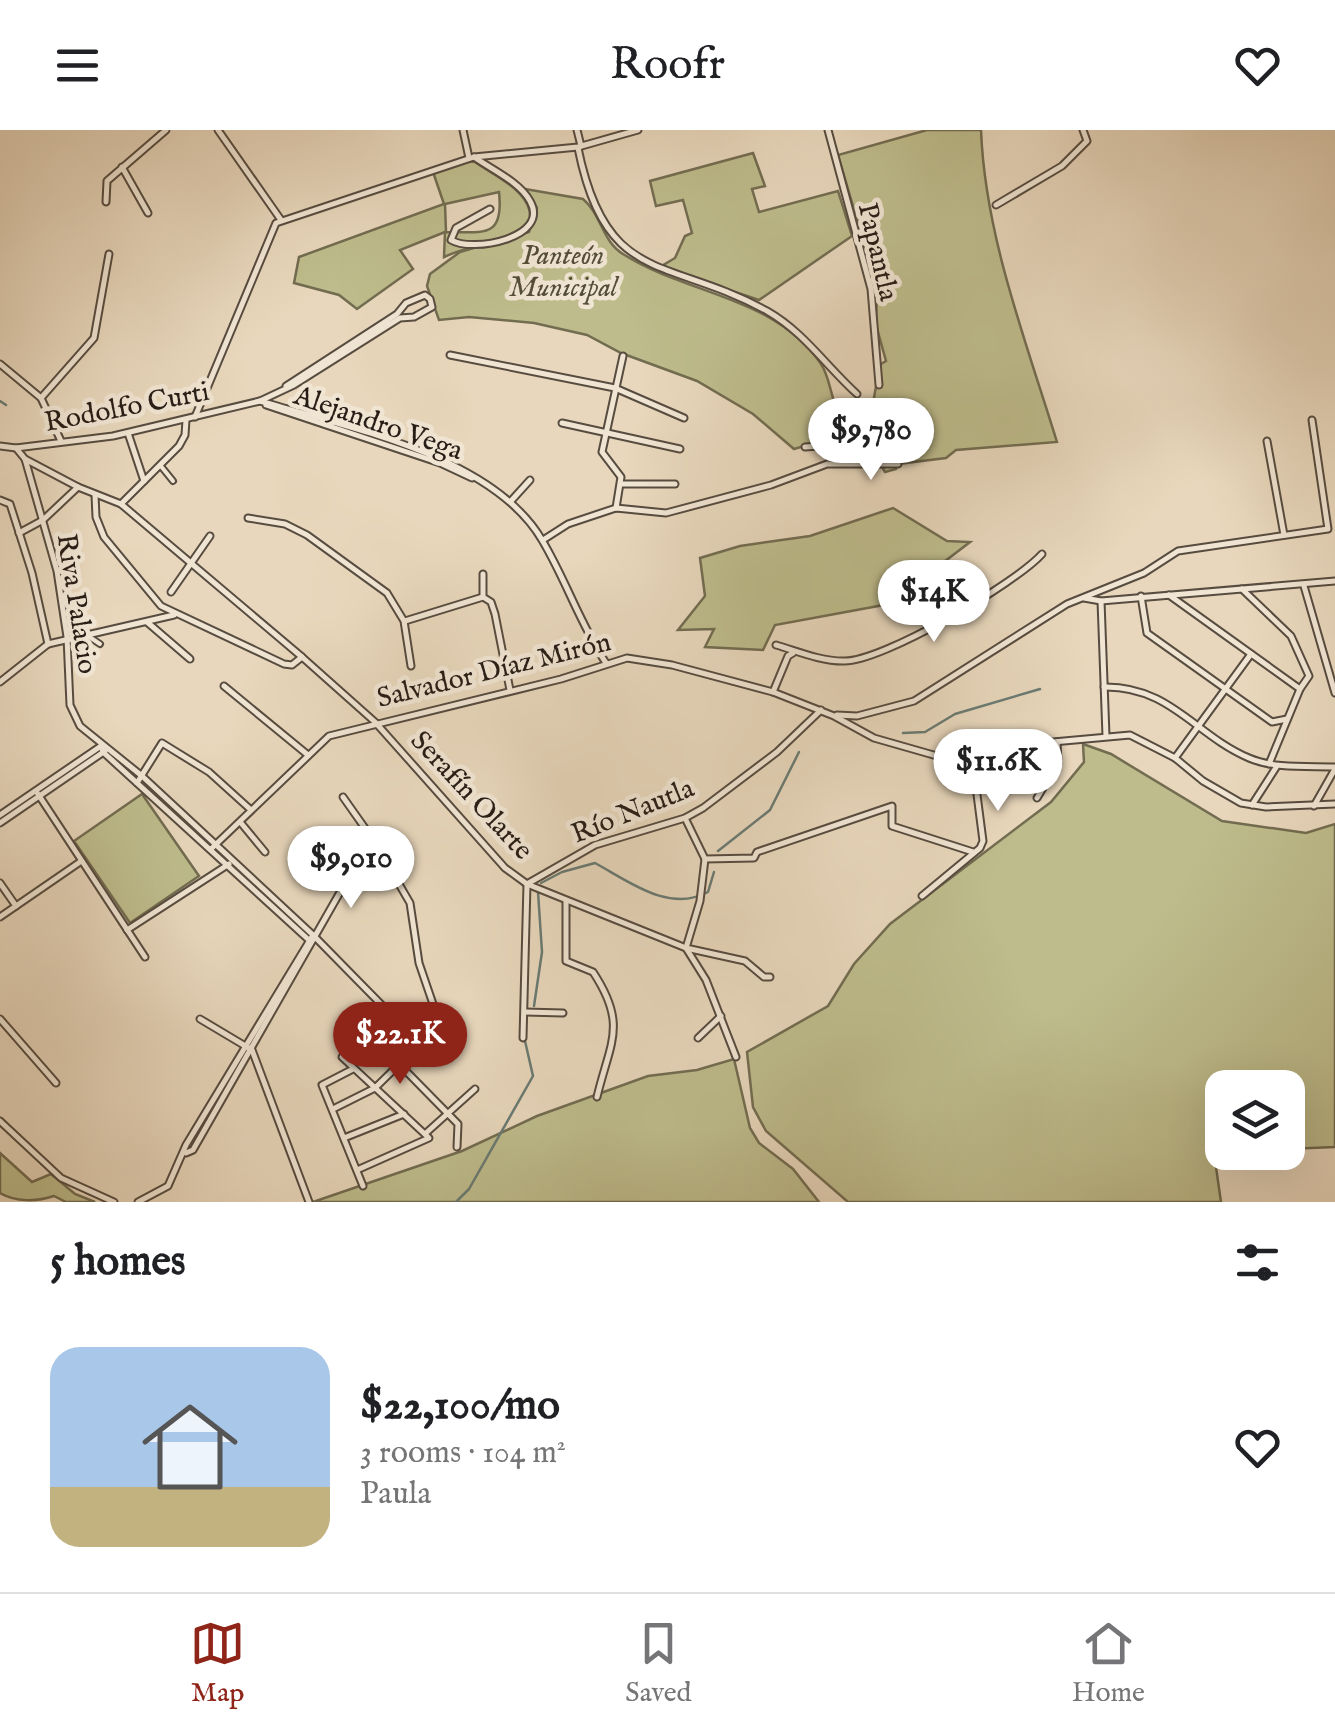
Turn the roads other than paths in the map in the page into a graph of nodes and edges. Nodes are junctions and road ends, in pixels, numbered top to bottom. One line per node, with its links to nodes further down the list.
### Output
1 (166, 130): 10 (street)
2 (218, 130): 15 (street)
3 (462, 130): 9 (street)
4 (577, 130): 8 (street)
5 (638, 130): 8 (street)
6 (828, 130): 21 (street, Papantla)
7 (1083, 130): 12 (street)
8 (580, 146): 9 (street); 23 (street)
9 (472, 158): 13 (street); 15 (street)
10 (122, 167): 11 (street); 14 (street)
11 (106, 202)
12 (996, 204)
13 (490, 209)
14 (148, 213)
15 (282, 220): 26 (street)
16 (109, 254): 24 (street)
17 (398, 316): 17 (street); 25 (street, Rodolfo Curti)
18 (450, 354): 22 (street)
19 (622, 356): 22 (street)
20 (0, 364): 24 (street)
21 (878, 385)
22 (614, 388): 27 (street); 32 (street)
23 (857, 394)
24 (40, 398): 33 (street)
25 (260, 401): 26 (street, Rodolfo Curti); 53 (street, Alejandro Vega)
26 (195, 417): 28 (street, Rodolfo Curti)
27 (684, 418)
28 (186, 420): 31 (street, Rodolfo Curti); 44 (street)
29 (1312, 420): 61 (street)
30 (562, 423): 32 (street)
31 (128, 433): 33 (street, Rodolfo Curti); 46 (street)
32 (604, 433): 40 (street); 48 (street)
33 (61, 441): 39 (street, Rodolfo Curti)
34 (1267, 441): 61 (street)
35 (839, 442): 36 (street); 38 (street); 42 (street)
36 (873, 442)
37 (0, 446): 39 (street, Rodolfo Curti)
38 (805, 446)
39 (16, 448): 41 (street, Serafín Olarte)
40 (680, 449)
41 (24, 459): 50 (street, Serafín Olarte); 59 (street, Riva Palacio)
42 (844, 463): 43 (street); 55 (street)
43 (898, 464)
44 (160, 465): 46 (street); 47 (street)
45 (530, 480): 53 (street)
46 (144, 481): 54 (street)
47 (172, 482)
48 (622, 484): 49 (street); 55 (street)
49 (675, 484)
50 (78, 488): 51 (street, Serafín Olarte); 59 (street)
51 (95, 495): 54 (street, Serafín Olarte); 76 (street)
52 (0, 500): 57 (street)
53 (512, 502): 63 (street, Alejandro Vega)
54 (120, 504): 65 (street, Serafín Olarte)
55 (616, 508): 63 (street)
56 (0, 515): 57 (street)
57 (11, 516): 60 (street)
58 (248, 518): 77 (street)
59 (43, 520): 60 (street); 80 (street, Riva Palacio)
60 (19, 533): 81 (street)
61 (1284, 535): 74 (street)
62 (210, 536): 65 (street)
63 (542, 540): 88 (street, Alejandro Vega)
64 (1042, 554): 84 (street)
65 (190, 563): 70 (street); 86 (street, Serafín Olarte)
66 (482, 574): 73 (street)
67 (1335, 581): 68 (street)
68 (1304, 586): 69 (street); 97 (street)
69 (1242, 590): 71 (street); 93 (street)
70 (171, 592)
71 (1166, 594): 72 (street); 85 (street)
72 (1141, 596): 75 (street); 95 (street)
73 (483, 597): 77 (street); 94 (street)
74 (1082, 598): 75 (street); 99 (street)
75 (1100, 601): 92 (street)
76 (174, 615): 78 (street); 86 (street)
77 (404, 621): 89 (street)
78 (146, 622): 79 (street); 87 (street)
79 (84, 633): 80 (street); 82 (street)
80 (67, 637): 81 (street); 105 (street, Riva Palacio)
81 (48, 644): 90 (street)
82 (100, 644)
83 (776, 645): 84 (street)
84 (793, 653): 96 (street)
85 (1251, 654): 93 (street); 95 (street)
86 (302, 656): 101 (street, Serafín Olarte)
87 (190, 659)
88 (606, 662): 94 (street, Salvador Díaz Mirón); 96 (street, Salvador Díaz Mirón)
89 (411, 666)
90 (0, 682)
91 (224, 686): 106 (street)
92 (1104, 687): 102 (street); 103 (street)
93 (1300, 689): 100 (street)
94 (510, 690): 101 (street, Salvador Díaz Mirón)
95 (1226, 690): 100 (street); 102 (street)
96 (774, 692): 98 (street, Salvador Díaz Mirón)
97 (1335, 692)
98 (822, 710): 99 (street, Salvador Díaz Mirón); 121 (street, Río Nautla)
99 (834, 716): 107 (street, Salvador Díaz Mirón)
100 (1288, 719): 109 (street)
101 (375, 722): 106 (street, Salvador Díaz Mirón); 132 (street, Serafín Olarte)
102 (1199, 726): 108 (street); 109 (street)
103 (1106, 736): 104 (street, Salvador Díaz Mirón); 108 (street, Salvador Díaz Mirón)
104 (1058, 742): 107 (street, Salvador Díaz Mirón); 116 (street)
105 (104, 749): 112 (street, Riva Palacio); 113 (street, Riva Palacio); 114 (street)
106 (308, 755): 120 (street, Salvador Díaz Mirón)
107 (972, 756): 126 (street)
108 (1176, 758): 118 (street, Salvador Díaz Mirón)
109 (1269, 764): 110 (street)
110 (1278, 764): 111 (street); 118 (street)
111 (1335, 768): 119 (street)
112 (142, 776): 113 (street); 120 (street); 124 (street, Riva Palacio)
113 (137, 783): 124 (street, Riva Palacio)
114 (37, 794): 122 (street); 128 (street)
115 (343, 797): 151 (street, Riva Palacio)
116 (1036, 798)
117 (1335, 804): 119 (street, Salvador Díaz Mirón)
118 (1252, 806): 119 (street, Salvador Díaz Mirón)
119 (1314, 806)
120 (251, 810): 123 (street, Salvador Díaz Mirón)
121 (685, 818): 127 (street); 132 (street, Río Nautla)
122 (0, 819)
123 (240, 822): 124 (street, Salvador Díaz Mirón); 125 (street)
124 (213, 847): 129 (street, Riva Palacio)
125 (265, 852)
126 (973, 852): 127 (street); 133 (street)
127 (705, 859): 139 (street)
128 (80, 862): 135 (street); 137 (street)
129 (230, 863): 137 (street); 138 (street, Riva Palacio)
130 (355, 866): 138 (street)
131 (0, 883): 135 (street)
132 (527, 884): 134 (street, Serafín Olarte); 144 (street)
133 (922, 896)
134 (566, 900): 139 (street, Serafín Olarte); 161 (street)
135 (16, 906): 136 (street)
136 (0, 917)
137 (126, 930): 140 (street)
138 (313, 940): 142 (street); 143 (street); 151 (street, Riva Palacio)
139 (686, 948): 141 (street, Serafín Olarte); 146 (street)
140 (145, 957)
141 (770, 978)
142 (268, 1006): 143 (street); 152 (street)
143 (275, 1011): 153 (street)
144 (525, 1012): 145 (street); 149 (street)
145 (563, 1013)
146 (721, 1016): 150 (street); 155 (street)
147 (0, 1019): 158 (street)
148 (200, 1019): 152 (street)
149 (523, 1038)
150 (698, 1038)
151 (420, 1044): 156 (street)
152 (244, 1045): 153 (street); 169 (street)
153 (252, 1050): 169 (street); 174 (street)
154 (342, 1057): 157 (street)
155 (736, 1057)
156 (399, 1064): 159 (street); 164 (street)
157 (353, 1069): 159 (street); 162 (street)
158 (56, 1083)
159 (374, 1088): 162 (street); 163 (street)
160 (475, 1089): 164 (street)
161 (597, 1096)
162 (334, 1109): 167 (street)
163 (404, 1114): 166 (street); 167 (street)
164 (450, 1114): 166 (street); 168 (street)
165 (0, 1121): 172 (street)
166 (428, 1136): 170 (street)
167 (344, 1138): 170 (street)
168 (456, 1147)
169 (186, 1153): 173 (street)
170 (358, 1170): 171 (street)
171 (363, 1186)
172 (114, 1202)
173 (138, 1202)
174 (309, 1202)

